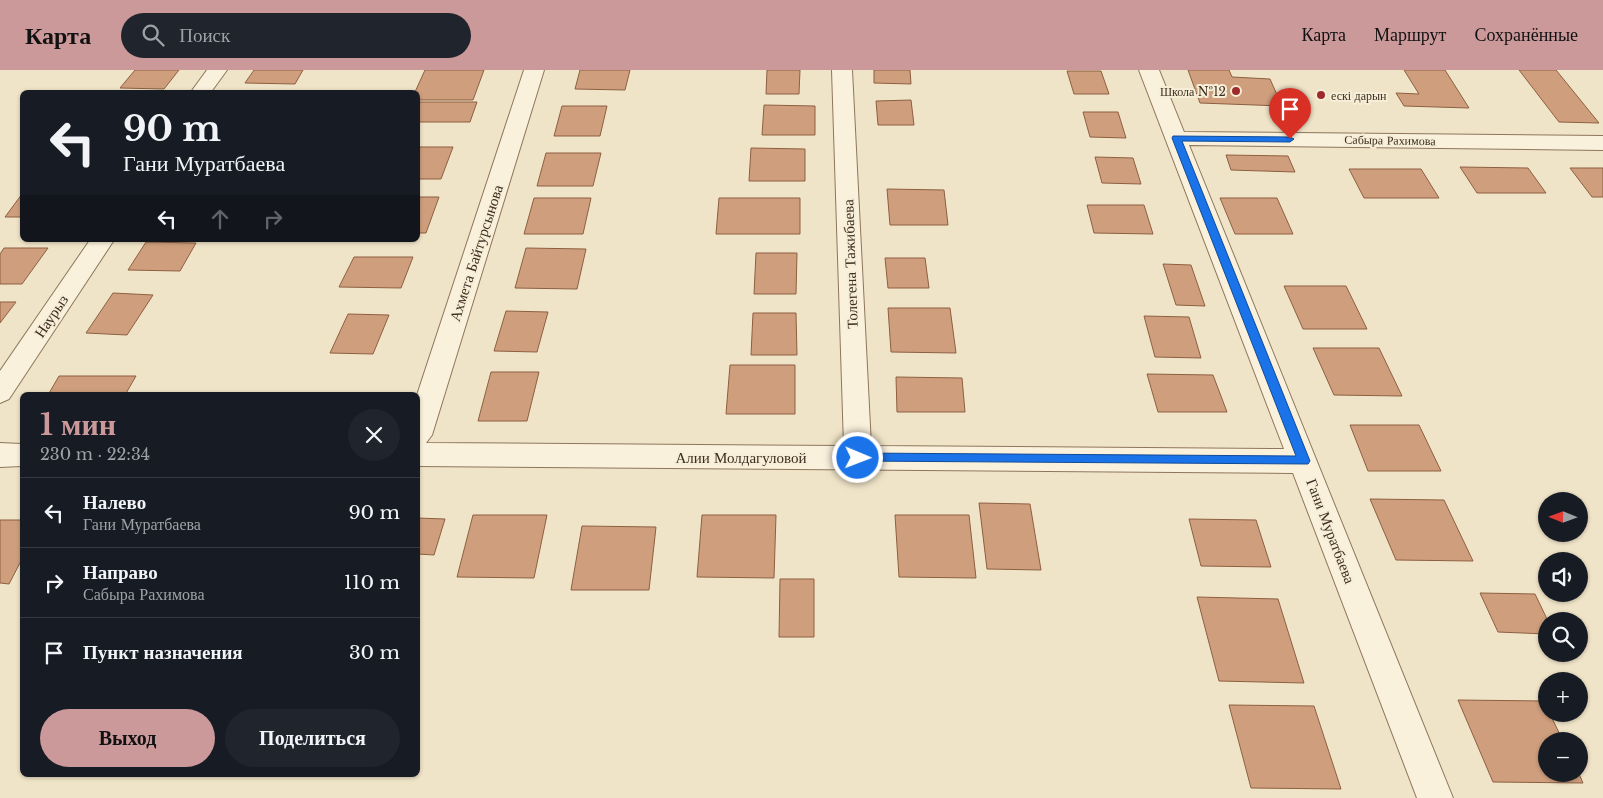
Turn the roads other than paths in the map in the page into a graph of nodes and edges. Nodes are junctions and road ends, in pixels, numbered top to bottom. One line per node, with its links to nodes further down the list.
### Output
1 (216, 70): 5 (street)
2 (534, 70): 10 (street, Ахмета Байтурсынова)
3 (842, 70): 14 (street, Толегена Тажибаева)
4 (1149, 70): 6 (street, Гани Муратбаева)
5 (202, 90)
6 (1176, 138): 7 (street, Сабыра Рахимова); 15 (street, Гани Муратбаева)
7 (1603, 143)
8 (101, 242): 9 (street, Наурыз)
9 (0, 392)
10 (420, 429)
11 (0, 455): 12 (street)
12 (20, 455)
13 (420, 455): 14 (street, Алии Молдагуловой)
14 (858, 458): 15 (street, Алии Молдагуловой)
15 (1304, 461): 16 (street, Гани Муратбаева)
16 (1435, 798)

